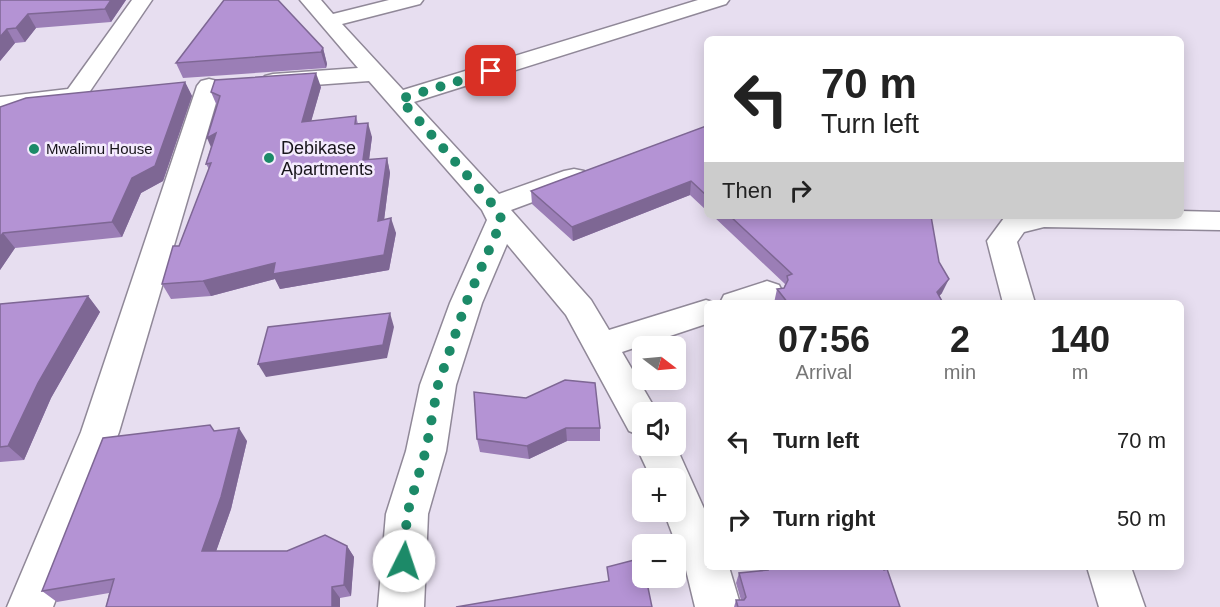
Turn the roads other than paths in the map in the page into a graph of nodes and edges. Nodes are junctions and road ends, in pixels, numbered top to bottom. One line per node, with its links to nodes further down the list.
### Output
1 (142, 0): 8 (street)
2 (310, 0): 5 (street)
3 (413, 0): 5 (street)
4 (719, 0): 9 (street)
5 (328, 21): 6 (street)
6 (376, 74): 9 (street); 27 (street)
7 (109, 93): 8 (street)
8 (76, 95): 10 (street); 11 (street)
9 (400, 99): 13 (street)
10 (0, 104)
11 (0, 116)
12 (595, 169): 13 (street)
13 (498, 213): 21 (street); 28 (street)
14 (1040, 219): 19 (street)
15 (1103, 219): 16 (street)
16 (1220, 221)
17 (767, 293): 18 (street)
18 (745, 300)
19 (1018, 300)
20 (704, 313): 21 (street)
21 (600, 345): 22 (street)
22 (632, 402)
23 (686, 514): 24 (street)
24 (704, 560)
25 (708, 570): 29 (street)
26 (1110, 570): 30 (street)
27 (30, 607)
28 (401, 607)
29 (718, 607)
30 (1122, 607)

